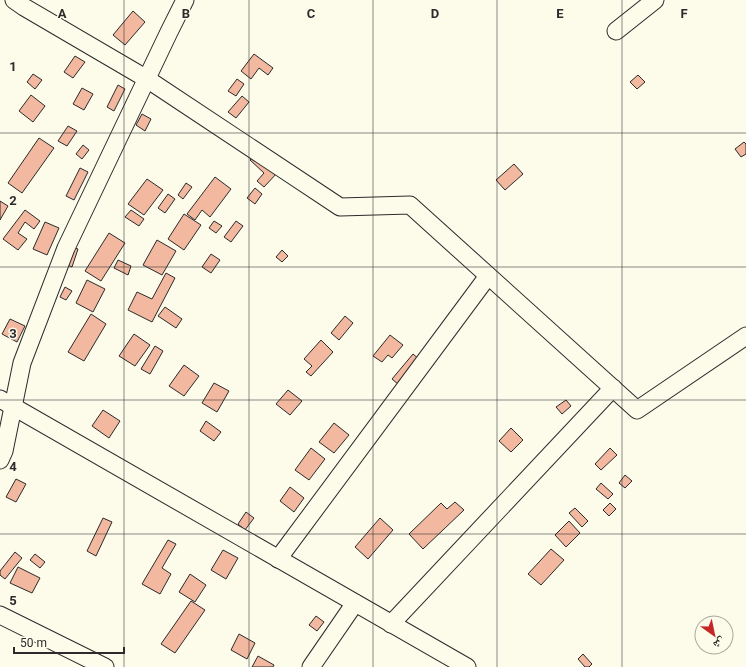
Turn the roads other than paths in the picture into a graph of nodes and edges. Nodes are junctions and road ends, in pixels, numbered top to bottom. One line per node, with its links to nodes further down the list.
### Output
1 (14, 0): 5 (street)
2 (186, 0): 5 (street)
3 (655, 0): 4 (street)
4 (616, 31)
5 (147, 79): 6 (street); 9 (street)
6 (488, 276): 8 (street); 11 (street)
7 (746, 336): 8 (street)
8 (613, 388): 14 (street)
9 (7, 402): 10 (street); 11 (street)
10 (0, 460)
11 (278, 558): 12 (street)
12 (355, 603): 14 (street); 16 (street)
13 (0, 615): 15 (street)
14 (391, 624): 17 (street)
15 (105, 667)
16 (311, 667)
17 (467, 667)

